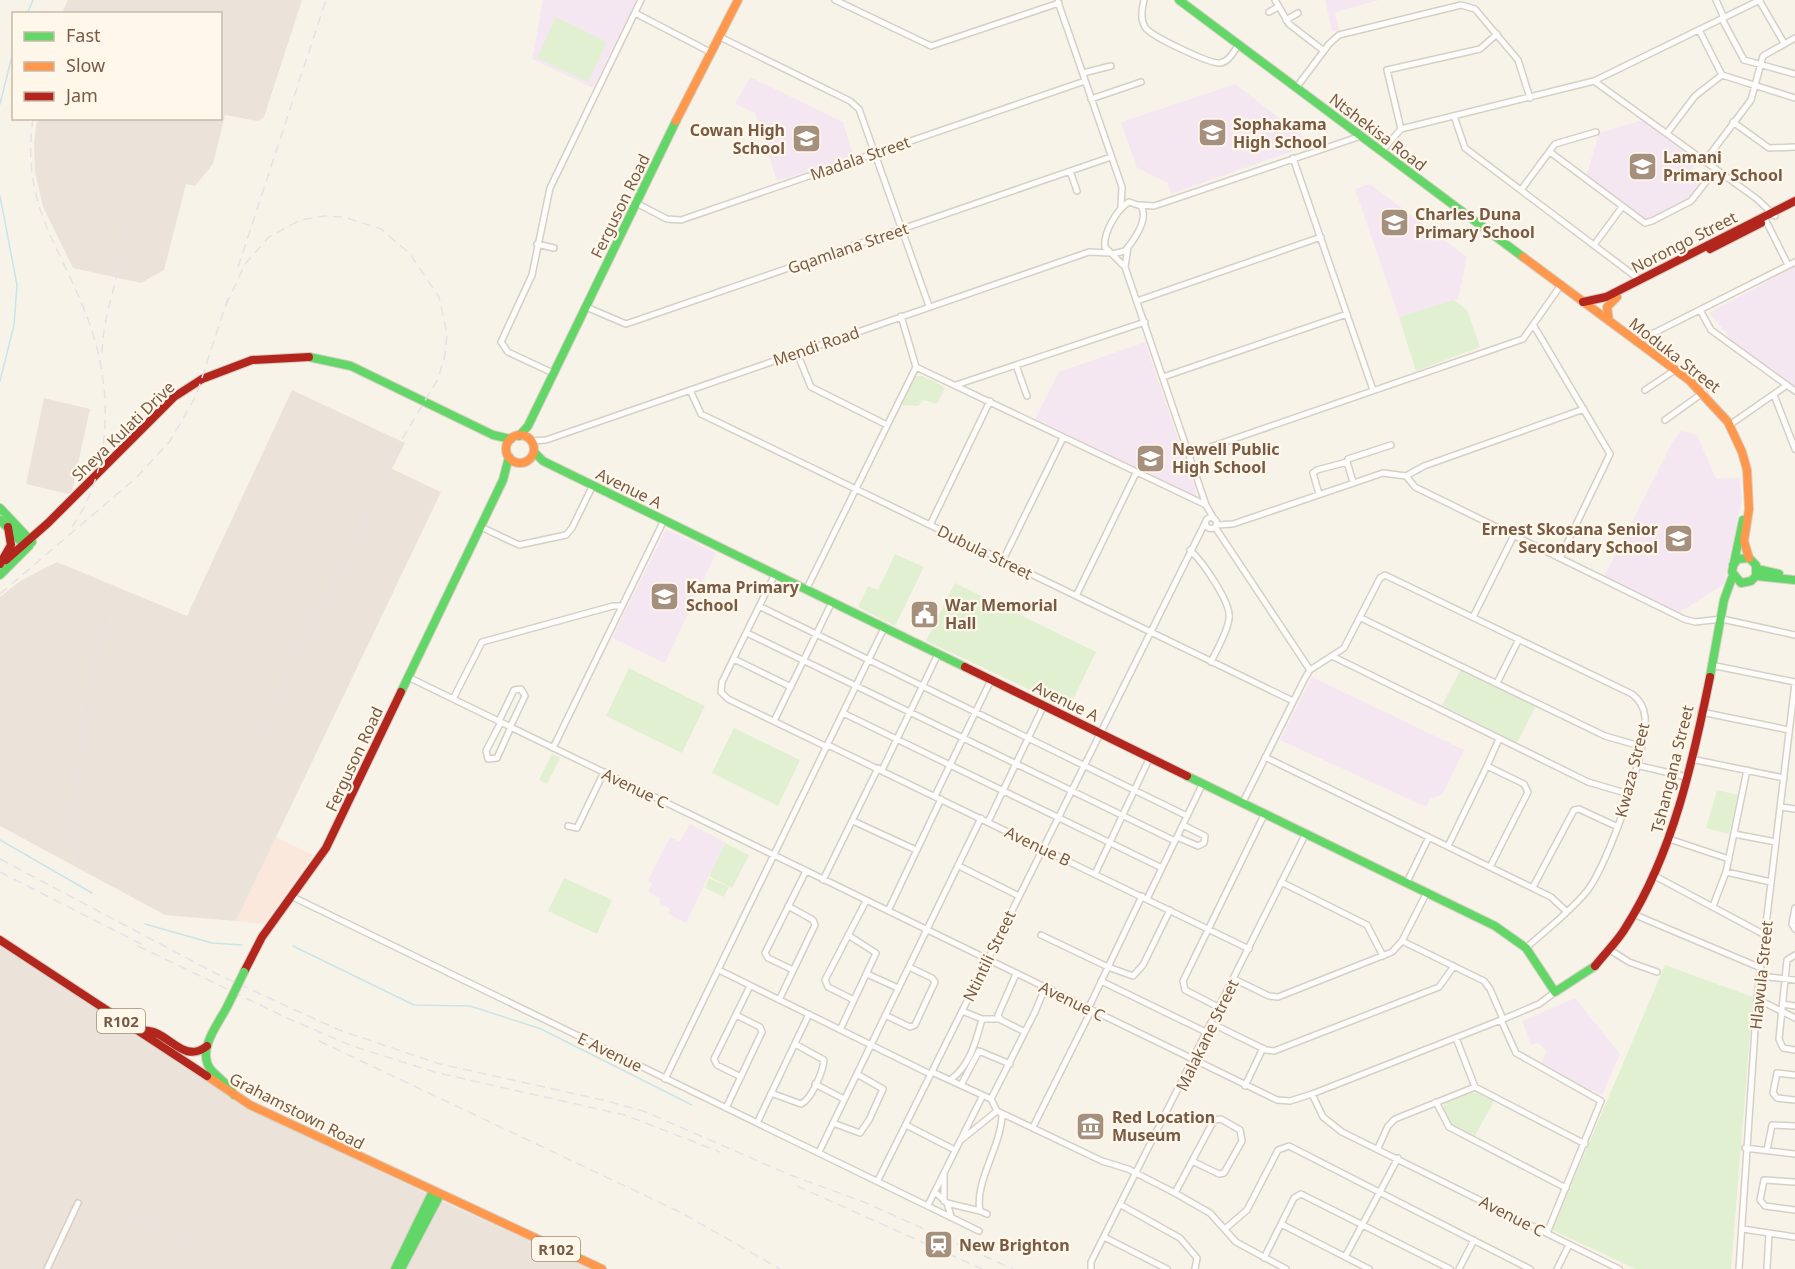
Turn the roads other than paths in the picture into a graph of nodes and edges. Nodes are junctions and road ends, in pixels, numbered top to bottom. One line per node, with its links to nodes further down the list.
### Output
1 (641, 0): 13 (street)
2 (738, 0): 20 (main road, Ferguson Road)
3 (835, 0): 10 (street)
4 (1144, 0): 23 (street)
5 (1275, 0): 11 (street)
6 (1716, 0): 16 (street)
7 (1183, 1): 23 (main road, Ntshekisa Road)
8 (1475, 1): 12 (street)
9 (1757, 1): 16 (street); 22 (street)
10 (1058, 2): 28 (street)
11 (1278, 7): 14 (street); 17 (street)
12 (1473, 8): 19 (street); 24 (street)
13 (634, 12): 25 (street); 70 (street)
14 (1269, 12)
15 (1298, 13): 17 (street)
16 (1723, 18): 18 (street); 26 (street)
17 (1286, 20): 24 (street)
18 (1699, 30): 30 (street); 32 (street)
19 (1497, 34): 36 (street); 41 (street)
20 (720, 37): 25 (main road, Ferguson Road); 48 (street)
21 (1795, 38): 22 (street)
22 (1784, 43): 26 (street)
23 (1239, 44): 35 (main road, Ntshekisa Road)
24 (1324, 51): 35 (street)
25 (712, 53): 59 (main road, Ferguson Road)
26 (1760, 64): 29 (street); 34 (street)
27 (1111, 66): 28 (street)
28 (1083, 73): 31 (street)
29 (1795, 74)
30 (1722, 75): 34 (street); 43 (street)
31 (1085, 81): 38 (street); 48 (street, Madala Street)
32 (1594, 81): 36 (street); 43 (street)
33 (1141, 82): 38 (street)
34 (1757, 87): 37 (street); 40 (street)
35 (1296, 88): 44 (main road, Ntshekisa Road)
36 (1530, 98): 39 (street)
37 (1795, 98)
38 (1091, 99): 49 (street)
39 (1454, 116): 41 (street); 56 (street)
40 (1733, 122): 45 (street); 51 (street)
41 (1401, 129): 46 (street)
42 (1596, 132): 47 (street)
43 (1667, 133): 51 (street)
44 (1361, 136): 46 (main road, Ntshekisa Road); 50 (street)
45 (1795, 147)
46 (1382, 151): 80 (main road, Ntshekisa Road)
47 (1550, 152): 56 (street); 63 (street)
48 (876, 153): 59 (street, Madala Street); 67 (street)
49 (1111, 157): 53 (street, Gqamlana Street); 54 (street)
50 (1293, 158): 61 (street); 68 (street)
51 (1705, 161): 52 (street)
52 (1716, 169): 63 (street); 66 (street)
53 (1070, 171): 55 (street); 67 (street, Gqamlana Street)
54 (1122, 187): 57 (street); 62 (street)
55 (1077, 190)
56 (1521, 190): 71 (street)
57 (1133, 201): 60 (street); 62 (street)
58 (1795, 201): 66 (main road, Norongo Street)
59 (636, 203): 85 (main road, Ferguson Road)
60 (1140, 205): 61 (street); 65 (street)
61 (1154, 206): 65 (street)
62 (1121, 207): 69 (street)
63 (1622, 207): 71 (street)
64 (1795, 207): 66 (main road, Norongo Street)
65 (1144, 216): 72 (street)
66 (1769, 217): 77 (street); 79 (main road, Norongo Street); 81 (main road, Norongo Street)
67 (903, 228): 84 (street); 85 (street, Gqamlana Street)
68 (1321, 237): 82 (street); 88 (street)
69 (1105, 239): 74 (street, Mendi Road); 75 (street)
70 (537, 244): 73 (street); 98 (street)
71 (1594, 245): 79 (street)
72 (1128, 247): 75 (street); 78 (street)
73 (554, 248)
74 (1089, 252): 75 (street, Mendi Road); 84 (street, Mendi Road)
75 (1111, 254): 78 (street)
76 (1795, 262): 77 (street)
77 (1788, 265): 86 (street)
78 (1125, 267): 82 (street)
79 (1641, 280): 83 (main road, Norongo Street)
80 (1561, 285): 83 (main road, Moduka Street); 92 (street)
81 (1610, 300): 87 (main road, Norongo Street); 90 (main road)
82 (1137, 301): 91 (street)
83 (1583, 303): 87 (main road, Moduka Street)
84 (929, 306): 89 (street, Mendi Road)
85 (586, 308): 98 (main road, Ferguson Road)
86 (1700, 310): 93 (street); 101 (street)
87 (1594, 311): 90 (main road, Moduka Street)
88 (1347, 314): 99 (street); 103 (street)
89 (901, 316): 94 (street, Mendi Road); 96 (street)
90 (1609, 321): 93 (main road, Moduka Street)
91 (1144, 322): 95 (street); 99 (street)
92 (1534, 326): 103 (street); 110 (street)
93 (1636, 342): 97 (main road, Moduka Street)
94 (797, 353): 102 (street, Mendi Road); 113 (street)
95 (1016, 365): 100 (street); 108 (street)
96 (916, 367): 100 (street); 113 (street)
97 (1675, 370): 104 (street); 106 (main road, Moduka Street)
98 (553, 373): 114 (main road, Ferguson Road)
99 (1163, 377): 123 (street)
100 (956, 385): 109 (street)
101 (1787, 385): 105 (street); 107 (street)
102 (690, 390): 119 (street, Mendi Road); 134 (street, Dubula Street)
103 (1373, 390): 123 (street)
104 (1645, 390)
105 (1795, 391)
106 (1704, 393): 111 (street); 112 (main road, Moduka Street)
107 (1774, 395): 112 (street); 121 (street)
108 (1027, 396)
109 (990, 401): 117 (street); 142 (street)
110 (1584, 409): 131 (street); 150 (street)
111 (1665, 420)
112 (1731, 424): 136 (main road, Moduka Street)
113 (887, 425): 134 (street)
114 (528, 426): 116 (main road, Ferguson Road); 118 (main road, Ferguson Road)
115 (493, 435): 116 (main road, Sheya Kulati Drive); 124 (main road, Sheya Kulati Drive); 148 (main road, Sheya Kulati Drive)
116 (515, 437): 118 (main road); 124 (main road)
117 (1063, 438): 129 (street); 152 (street)
118 (530, 440): 119 (street, Mendi Road); 122 (main road)
119 (544, 441): 122 (street, Mendi Road)
120 (1391, 445): 128 (street)
121 (1795, 448)
122 (534, 451): 125 (main road); 126 (main road)
123 (1190, 454): 137 (street)
124 (508, 455): 127 (main road); 130 (main road, Ferguson Road)
125 (528, 460): 126 (main road); 127 (main road)
126 (543, 461): 133 (main road, Avenue A)
127 (518, 462): 130 (main road, Ferguson Road)
128 (1347, 462): 132 (street); 135 (street)
129 (1136, 473): 137 (street); 162 (street)
130 (505, 474): 144 (main road, Ferguson Road)
131 (1406, 476): 132 (street); 146 (street)
132 (1353, 482): 135 (street)
133 (593, 485): 140 (main road, Avenue A); 144 (street)
134 (856, 489): 142 (street, Dubula Street); 161 (street)
135 (1319, 494): 143 (street)
136 (1749, 501): 151 (main road, Moduka Street); 154 (main road, Moduka Street)
137 (1206, 506): 141 (street); 143 (street)
138 (0, 508): 148 (main road)
139 (0, 520): 145 (main road)
140 (664, 520): 157 (main road, Avenue A); 164 (street)
141 (1206, 521): 143 (street); 147 (street)
142 (930, 525): 152 (street, Dubula Street)
143 (1213, 526): 147 (street); 182 (street)
144 (481, 527): 183 (main road, Ferguson Road)
145 (8, 528): 148 (main road); 153 (main road)
146 (1514, 535): 150 (street); 166 (street)
147 (1196, 540): 149 (street, Ntintili Street)
148 (28, 543): 153 (main road); 156 (main road)
149 (1190, 550): 171 (street, Ntintili Street); 180 (street)
150 (1560, 558): 168 (street)
151 (1749, 558): 154 (main road); 155 (main road)
152 (1003, 560): 162 (street, Dubula Street)
153 (0, 565)
154 (1733, 565): 158 (main road)
155 (1757, 572): 159 (main road); 160 (main road)
156 (0, 574)
157 (775, 574): 161 (main road, Avenue A); 165 (street)
158 (1733, 576): 160 (main road); 168 (main road, Tshangana Street)
159 (1795, 579)
160 (1741, 583): 168 (main road, Tshangana Street)
161 (806, 590): 163 (main road, Avenue A)
162 (1076, 596): 171 (street, Dubula Street)
163 (832, 602): 169 (main road, Avenue A); 172 (street)
164 (622, 606): 190 (street); 208 (street)
165 (759, 606): 170 (street); 172 (street)
166 (1473, 617): 167 (street, Kwaza Street); 174 (street, Kwaza Street)
167 (1361, 618): 176 (street); 186 (street)
168 (1722, 619): 173 (street); 181 (main road, Tshangana Street)
169 (884, 628): 175 (main road, Avenue A); 179 (street)
170 (747, 633): 177 (street); 178 (street)
171 (1150, 633): 180 (street, Dubula Street); 201 (street, Ntintili Street)
172 (816, 634): 178 (street); 179 (street)
173 (1795, 634)
174 (1519, 639): 186 (street); 207 (street, Kwaza Street)
175 (938, 654): 184 (main road, Avenue A); 187 (street)
176 (1332, 656): 182 (street); 205 (street)
177 (734, 659): 189 (street); 197 (street, Avenue B)
178 (804, 660): 188 (street); 189 (street)
179 (869, 660): 187 (street); 188 (street)
180 (1211, 662): 191 (street, Dubula Street)
181 (1711, 665): 185 (street); 195 (main road, Tshangana Street)
182 (1310, 670): 191 (street)
183 (408, 676): 190 (street, Avenue C); 267 (main road, Ferguson Road)
184 (991, 680): 192 (main road, Avenue A); 194 (street)
185 (1795, 682): 200 (street, Hlawula Street)
186 (1497, 683): 207 (street)
187 (923, 685): 193 (street); 194 (street)
188 (856, 686): 193 (street); 196 (street)
189 (790, 687): 197 (street)
190 (453, 699): 198 (street, Avenue C)
191 (1293, 701): 209 (street)
192 (1044, 705): 201 (main road, Avenue A); 202 (street)
193 (910, 712): 203 (street); 204 (street)
194 (976, 712): 202 (street); 203 (street)
195 (1701, 712): 200 (street); 211 (main road, Tshangana Street)
196 (843, 713): 204 (street); 206 (street)
197 (774, 721): 206 (street, Avenue B)
198 (500, 722): 199 (street, Avenue C); 199 (street); 199 (street)
199 (511, 727): 208 (street, Avenue C)
200 (1789, 730): 221 (street, Hlawula Street)
201 (1101, 732): 210 (main road, Avenue A); 213 (street, Ntintili Street)
202 (1029, 737): 212 (street); 213 (street)
203 (963, 738): 212 (street); 215 (street)
204 (897, 739): 215 (street); 217 (street)
205 (1499, 739): 216 (street); 226 (street)
206 (827, 746): 217 (street, Avenue B); 251 (street)
207 (1640, 746): 214 (street, Kwaza Street)
208 (553, 748): 219 (street, Avenue C)
209 (1265, 757): 228 (street); 243 (street)
210 (1150, 758): 222 (main road, Avenue A); 223 (street)
211 (1691, 759): 218 (street); 220 (main road, Tshangana Street)
212 (1016, 764): 224 (street); 225 (street)
213 (1085, 764): 223 (street); 225 (street, Ntintili Street)
214 (1636, 765): 220 (street); 226 (street, Kwaza Street)
215 (950, 766): 224 (street); 227 (street)
216 (1487, 766): 248 (street); 254 (street)
217 (880, 769): 227 (street, Avenue B); 236 (street)
218 (1747, 770): 221 (street); 242 (street)
219 (604, 772): 239 (street); 251 (street, Avenue C)
220 (1687, 777): 244 (main road, Tshangana Street)
221 (1784, 778): 229 (street, Hlawula Street)
222 (1203, 783): 228 (main road, Avenue A); 233 (street)
223 (1135, 789): 232 (street); 233 (street)
224 (1004, 790): 235 (street); 237 (street)
225 (1071, 791): 232 (street); 235 (street, Ntintili Street)
226 (1629, 794): 240 (street, Kwaza Street)
227 (938, 797): 234 (street, Avenue B); 250 (street)
228 (1243, 802): 231 (main road, Avenue A)
229 (1781, 807): 230 (street); 247 (street, Hlawula Street)
230 (1795, 809)
231 (1265, 813): 241 (main road, Avenue A); 277 (street)
232 (1122, 816): 245 (street); 246 (street)
233 (1187, 816): 238 (street)
234 (981, 818): 237 (street, Avenue B); 253 (street)
235 (1058, 818): 246 (street); 249 (street, Ntintili Street)
236 (853, 820): 250 (street); 260 (street)
237 (988, 822): 249 (street, Avenue B)
238 (1183, 825): 245 (street); 245 (street)
239 (568, 826)
240 (1618, 827): 264 (street); 275 (street, Kwaza Street)
241 (1306, 833): 261 (street, Malakane Street); 262 (main road, Avenue A)
242 (1734, 834): 247 (street); 252 (street)
243 (1429, 837): 248 (street); 262 (street)
244 (1669, 838): 252 (street); 259 (main road, Tshangana Street)
245 (1176, 839): 255 (street)
246 (1110, 842): 255 (street); 258 (street)
247 (1776, 842): 263 (street, Hlawula Street)
248 (1448, 846): 254 (street)
249 (1043, 849): 258 (street, Avenue B); 266 (street, Ntintili Street)
250 (916, 850): 274 (street)
251 (775, 856): 256 (street, Avenue C); 295 (street)
252 (1729, 859): 257 (street)
253 (959, 866): 266 (street); 279 (street)
254 (1490, 867): 264 (street)
255 (1162, 868): 268 (street)
256 (806, 871): 260 (street, Avenue C); 270 (street)
257 (1726, 872): 263 (street); 271 (street)
258 (1095, 874): 268 (street, Avenue B)
259 (1653, 875): 271 (street); 276 (main road, Tshangana Street)
260 (823, 880): 269 (street, Avenue C)
261 (1281, 882): 286 (street, Malakane Street); 289 (street)
262 (1407, 882): 265 (main road, Avenue A)
263 (1771, 882): 281 (street, Hlawula Street)
264 (1533, 887): 275 (street)
265 (1427, 892): 284 (street); 285 (main road, Avenue A)
266 (1019, 896): 290 (street, Ntintili Street)
267 (293, 897): 332 (main road, Ferguson Road, bridge); 342 (street, E Avenue)
268 (1145, 897): 273 (street, Avenue B); 293 (street)
269 (866, 901): 274 (street, Avenue C); 282 (street)
270 (788, 906): 296 (street); 296 (street)
271 (1713, 906): 281 (street)
272 (1795, 908): 278 (street)
273 (1170, 910): 277 (street, Avenue B); 293 (street)
274 (888, 911): 279 (street, Avenue C)
275 (1566, 911): 285 (street, Kwaza Street)
276 (1633, 914): 287 (main road, Tshangana Street); 294 (street)
277 (1208, 929): 286 (street, Avenue B); 314 (street)
278 (1795, 929)
279 (927, 931): 290 (street, Avenue C); 292 (street)
280 (1041, 935): 293 (street)
281 (1765, 935): 294 (street, Hlawula Street)
282 (848, 936): 298 (street); 311 (street)
283 (0, 940): 325 (main road, Grahamstown Road / R102)
284 (1402, 941): 289 (street); 291 (street)
285 (1526, 948): 308 (main road, Avenue A)
286 (1248, 949): 301 (street, Malakane Street)
287 (1611, 950): 297 (street); 308 (main road, Tshangana Street)
288 (1795, 955): 302 (street)
289 (1383, 956): 301 (street)
290 (987, 960): 299 (street, Avenue C); 316 (street, Ntintili Street)
291 (1454, 966): 323 (street); 333 (street)
292 (909, 967): 306 (street); 319 (street)
293 (1108, 967): 304 (street)
294 (1761, 968): 300 (street, Hlawula Street)
295 (719, 970): 305 (street); 342 (street)
296 (793, 970): 310 (street)
297 (1657, 972)
298 (867, 974): 306 (street); 311 (street)
299 (1016, 974): 307 (street, Avenue C); 322 (street)
300 (1760, 976): 302 (street); 309 (street, Hlawula Street)
301 (1234, 979): 314 (street, Malakane Street)
302 (1785, 979): 303 (street); 313 (street)
303 (1795, 980)
304 (1101, 981): 315 (street); 328 (street)
305 (750, 986): 310 (street); 318 (street)
306 (898, 988): 319 (street)
307 (1045, 988): 315 (street, Avenue C); 327 (street)
308 (1555, 992): 323 (street)
309 (1757, 999): 313 (street); 366 (street, Hlawula Street)
310 (779, 1000): 317 (street)
311 (854, 1000): 326 (street)
312 (1795, 1006): 313 (street)
313 (1783, 1007): 320 (street); 334 (street)
314 (1220, 1008): 324 (street, Malakane Street)
315 (1090, 1010): 335 (street, Avenue C); 362 (street)
316 (962, 1011): 321 (street); 338 (street, Ntintili Street)
317 (809, 1014): 326 (street); 330 (street)
318 (736, 1015): 341 (street); 341 (street)
319 (885, 1016): 331 (street)
320 (1795, 1018)
321 (982, 1019): 322 (street); 337 (street)
322 (1000, 1019): 327 (street)
323 (1502, 1020): 329 (street); 364 (street)
324 (1213, 1024): 328 (street, Malakane Street); 333 (street)
325 (133, 1029): 332 (main road); 350 (main road, Grahamstown Road / R102)
326 (840, 1030): 331 (street)
327 (1025, 1032): 336 (street)
328 (1208, 1033): 335 (street, Malakane Street)
329 (1456, 1038): 347 (street); 349 (street)
330 (795, 1044): 345 (street); 348 (street)
331 (870, 1044): 338 (street); 339 (street)
332 (208, 1045): 350 (main road)
333 (1263, 1048): 346 (street)
334 (1795, 1050)
335 (1194, 1062): 346 (street, Avenue C); 374 (street, Malakane Street)
336 (1010, 1065): 344 (street); 353 (street)
337 (960, 1072): 343 (street); 344 (street)
338 (931, 1073): 343 (street); 360 (street, Ntintili Street)
339 (857, 1074): 352 (street); 359 (street)
340 (1795, 1075): 354 (street)
341 (741, 1077): 356 (street)
342 (665, 1079): 356 (street, E Avenue)
343 (950, 1080): 344 (street)
344 (963, 1082): 351 (street)
345 (815, 1084): 348 (street); 352 (street)
346 (1245, 1086): 349 (street, Avenue C)
347 (1475, 1087): 355 (street); 364 (street)
348 (771, 1093): 358 (street)
349 (1312, 1094): 365 (street, Avenue C)
350 (234, 1096): 380 (main road, Grahamstown Road / R102)
351 (982, 1096): 353 (street); 363 (street)
352 (844, 1099): 359 (street)
353 (991, 1099): 357 (street)
354 (1795, 1100)
355 (1436, 1102): 365 (street); 377 (street)
356 (726, 1108): 358 (street, E Avenue)
357 (1000, 1113): 362 (street); 363 (street); 387 (street)
358 (757, 1123): 369 (street, E Avenue)
359 (833, 1123): 369 (street)
360 (906, 1125): 367 (street); 375 (street, Ntintili Street)
361 (1795, 1126): 368 (street)
362 (1034, 1127): 374 (street)
363 (960, 1141): 367 (street)
364 (1585, 1144): 377 (street)
365 (1378, 1148): 371 (street, Avenue C)
366 (1745, 1148): 368 (street); 393 (street, Hlawula Street)
367 (955, 1150): 373 (street)
368 (1767, 1150): 370 (street)
369 (819, 1152): 375 (street, E Avenue)
370 (1795, 1154)
371 (1398, 1158): 379 (street); 395 (street, Avenue C)
372 (1192, 1161): 372 (street); 381 (street)
373 (944, 1174): 378 (street); 382 (street)
374 (1137, 1174): 381 (street); 385 (street, Malakane Street)
375 (878, 1180): 384 (street, E Avenue)
376 (1795, 1182): 386 (street)
377 (1566, 1188): 395 (street)
378 (935, 1191): 382 (street); 384 (street)
379 (1380, 1192): 391 (street); 392 (street); 399 (street)
380 (436, 1193): 405 (main road); 406 (main road); 407 (main road, Grahamstown Road / R102)
381 (1175, 1193): 392 (street)
382 (946, 1202): 387 (street); 389 (street)
383 (78, 1203): 404 (street)
384 (928, 1204): 389 (street, E Avenue)
385 (1121, 1205): 397 (street, Malakane Street); 410 (street)
386 (1795, 1210)
387 (980, 1211): 388 (street)
388 (987, 1214)
389 (951, 1216): 394 (street, E Avenue)
390 (1281, 1224): 391 (street); 401 (street); 402 (street)
391 (1364, 1224): 401 (street); 413 (street)
392 (1225, 1229): 402 (street)
393 (1743, 1229): 396 (street); 418 (street, Hlawula Street)
394 (979, 1231)
395 (1547, 1233): 400 (street, Avenue C)
396 (1769, 1234): 398 (street); 403 (street)
397 (1104, 1237): 408 (street, Malakane Street); 409 (street)
398 (1795, 1237)
399 (1474, 1240): 414 (street); 415 (street)
400 (1569, 1245): 416 (street); 417 (street, Avenue C)
401 (1345, 1257): 412 (street)
402 (1264, 1258): 411 (street)
403 (1767, 1268)
404 (47, 1269)
405 (395, 1269)
406 (401, 1269)
407 (602, 1269)
408 (1091, 1269)
409 (1167, 1269)
410 (1195, 1269)
411 (1286, 1269)
412 (1369, 1269)
413 (1450, 1269)
414 (1459, 1269)
415 (1530, 1269)
416 (1557, 1269)
417 (1619, 1269)
418 (1739, 1269)

